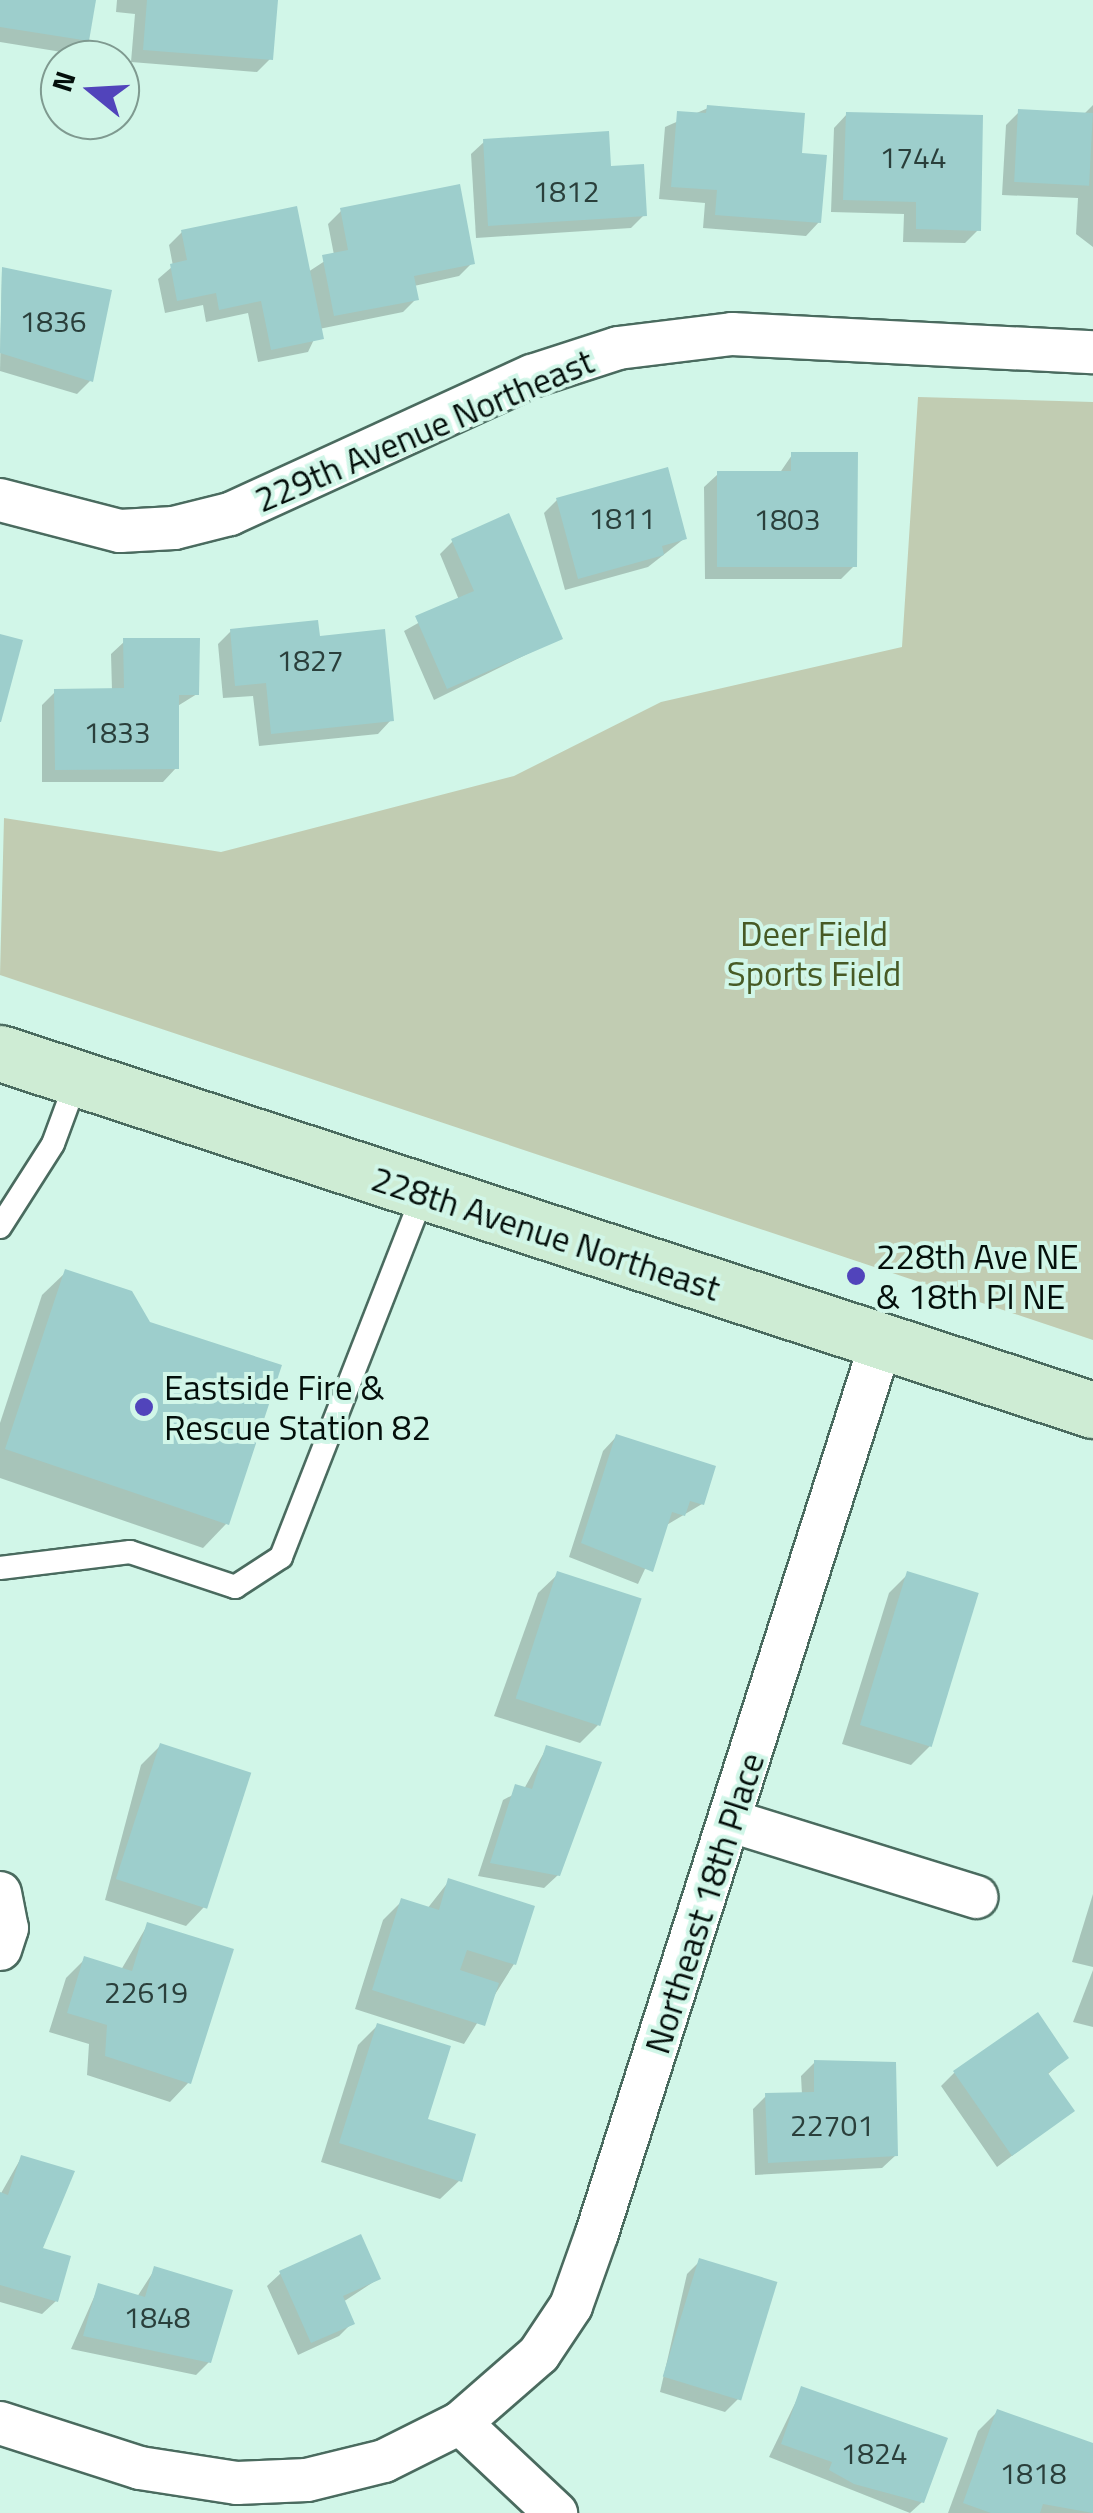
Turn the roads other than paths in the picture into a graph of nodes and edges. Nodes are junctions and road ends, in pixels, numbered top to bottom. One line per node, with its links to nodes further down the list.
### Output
1 (1093, 352): 2 (street, 229th Avenue Northeast)
2 (0, 500)
3 (0, 1053): 4 (main road, 228th Avenue Northeast)
4 (78, 1079): 5 (main road, 228th Avenue Northeast); 6 (lane)
5 (424, 1192): 7 (main road, 228th Avenue Northeast); 9 (lane)
6 (0, 1227)
7 (880, 1343): 8 (main road, 228th Avenue Northeast); 10 (street, Northeast 18th Place)
8 (1093, 1410)
9 (0, 1568)
10 (732, 1821): 12 (street); 15 (street, Northeast 18th Place)
11 (0, 1893): 13 (street)
12 (976, 1896)
13 (0, 1949)
14 (0, 2423): 15 (street, Northeast 18th Place)
15 (460, 2423): 16 (street)
16 (556, 2513)

